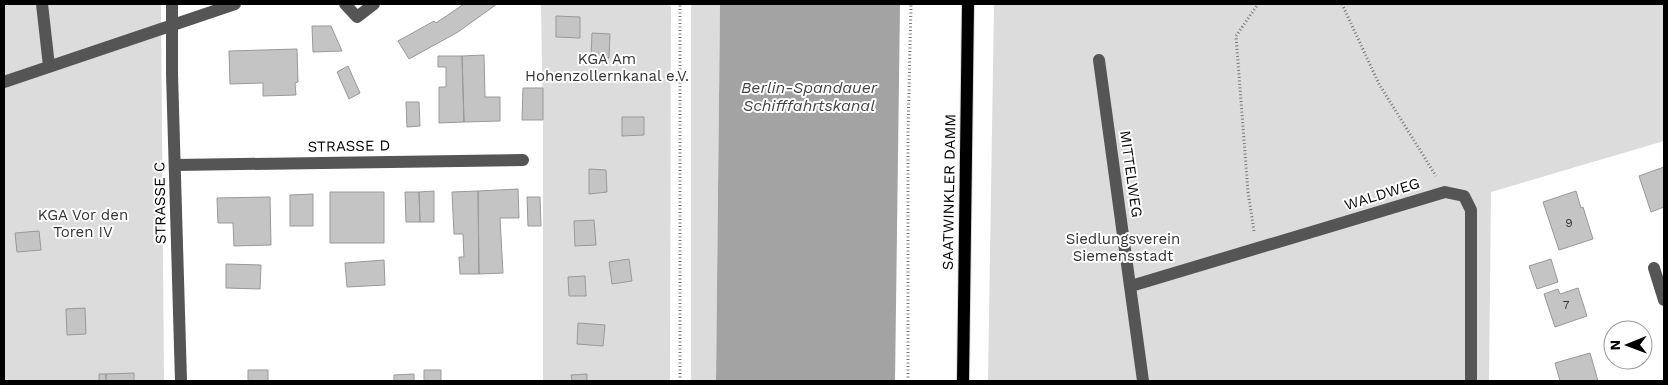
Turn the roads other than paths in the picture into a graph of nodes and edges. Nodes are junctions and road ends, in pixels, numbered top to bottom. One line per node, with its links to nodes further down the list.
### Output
1 (42, 4): 9 (street)
2 (172, 4): 7 (street, STRASSE C)
3 (235, 4): 7 (street)
4 (345, 4): 5 (street)
5 (374, 4)
6 (968, 4): 17 (main road, SAATWINKLER DAMM)
7 (173, 24): 9 (street); 12 (street, STRASSE C)
8 (1099, 60): 14 (street, MITTELWEG)
9 (50, 66): 10 (street)
10 (4, 82)
11 (523, 160): 12 (street, STRASSE D)
12 (176, 165): 16 (street, STRASSE C)
13 (1654, 268): 15 (street)
14 (1131, 286): 18 (street, MITTELWEG); 19 (street, WALDWEG)
15 (1664, 300)
16 (181, 381)
17 (963, 381)
18 (1143, 381)
19 (1470, 381)

